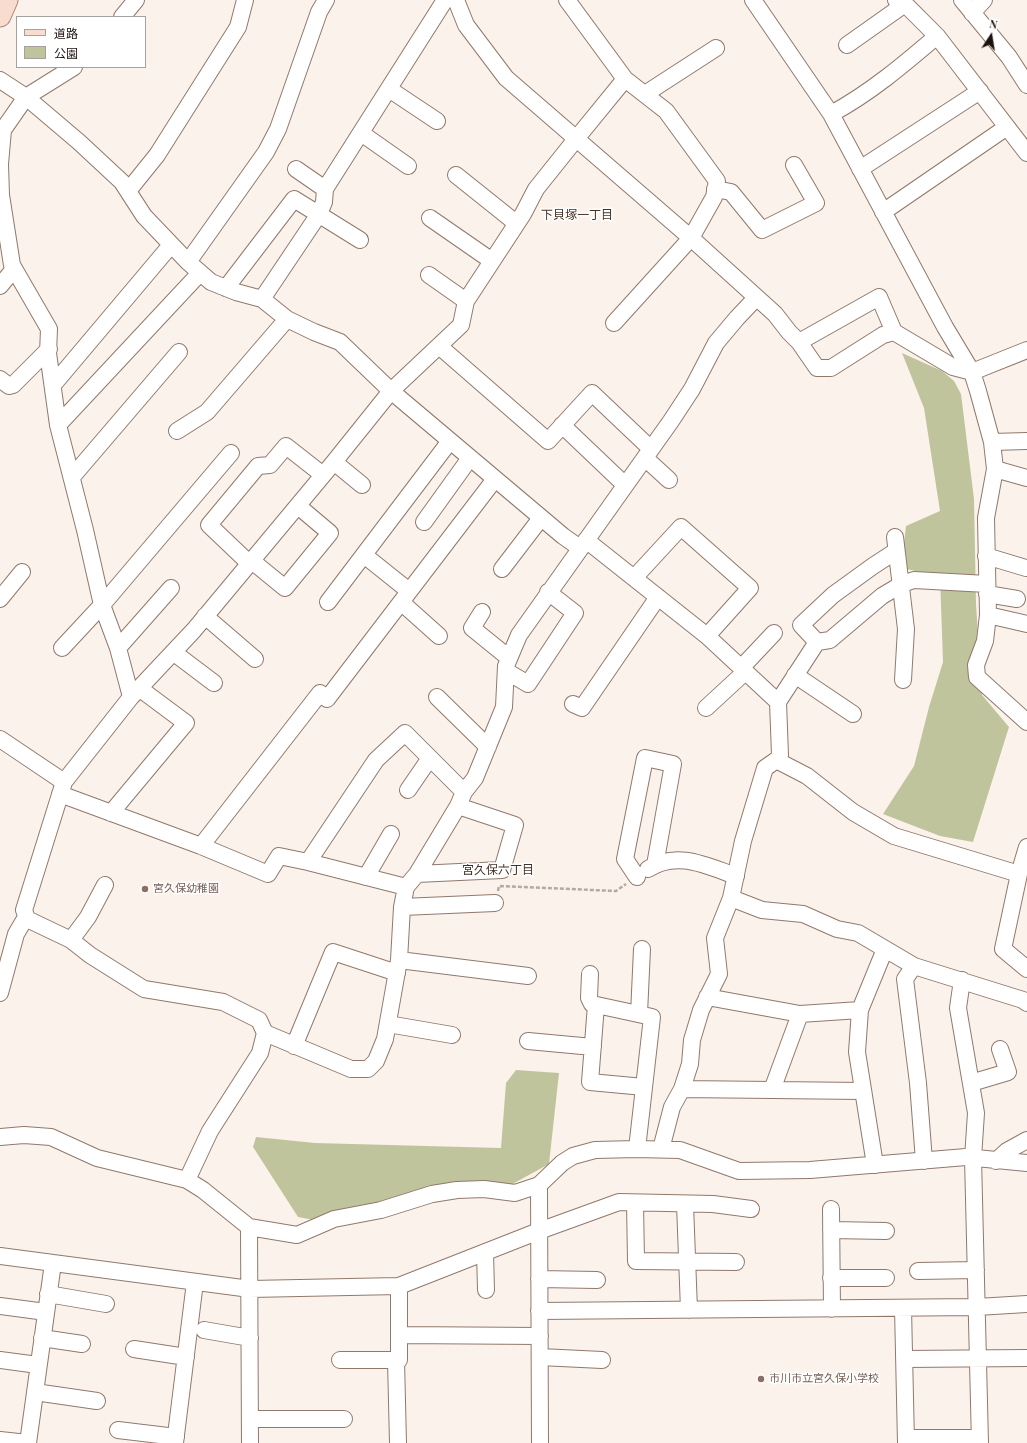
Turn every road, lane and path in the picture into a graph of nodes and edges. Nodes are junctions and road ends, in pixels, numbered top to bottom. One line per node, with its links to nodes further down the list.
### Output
1 (7, 0): 13 (main road)
2 (136, 0): 14 (street)
3 (245, 0): 39 (street)
4 (326, 0): 49 (street)
5 (445, 0): 22 (street)
6 (456, 0): 30 (street)
7 (567, 0): 19 (street)
8 (753, 0): 26 (street)
9 (962, 0): 12 (street)
10 (984, 0): 12 (street)
11 (901, 1): 15 (street); 16 (street)
12 (972, 13): 21 (street)
13 (0, 16)
14 (123, 16)
15 (937, 36): 23 (street); 26 (street)
16 (847, 45)
17 (716, 48): 24 (street)
18 (72, 68): 25 (street)
19 (625, 79): 24 (street); 30 (street)
20 (0, 80): 25 (street)
21 (1027, 85)
22 (389, 88): 27 (street); 29 (street)
23 (980, 91): 28 (street); 35 (street)
24 (645, 94): 38 (street)
25 (26, 97): 39 (street); 40 (street)
26 (831, 114): 35 (street)
27 (438, 121)
28 (1007, 128): 31 (street); 41 (street)
29 (361, 133): 33 (street); 37 (street)
30 (576, 139): 44 (street); 45 (street)
31 (1027, 153)
32 (794, 165): 38 (street)
33 (408, 166)
34 (296, 169): 37 (street)
35 (860, 169): 41 (street)
36 (456, 175): 44 (street)
37 (325, 189): 42 (street)
38 (715, 189): 45 (street)
39 (128, 191): 47 (street)
40 (1, 196): 50 (street)
41 (883, 212): 66 (street)
42 (319, 214): 46 (street); 54 (street); 56 (street)
43 (430, 218): 48 (street)
44 (516, 223): 48 (street)
45 (691, 238): 55 (street); 59 (street)
46 (360, 240)
47 (171, 245): 49 (street); 68 (street)
48 (492, 261): 57 (street)
49 (188, 262): 51 (street)
50 (14, 269): 53 (street); 63 (street)
51 (200, 273): 54 (street); 70 (street)
52 (429, 275): 57 (street)
53 (0, 286)
54 (226, 288): 56 (street)
55 (756, 298): 61 (street); 77 (street)
56 (262, 299): 58 (street)
57 (466, 302): 62 (street)
58 (287, 319): 69 (street); 72 (street)
59 (614, 322)
60 (894, 332): 61 (street); 61 (street); 66 (street)
61 (799, 342)
62 (439, 346): 69 (street); 71 (street)
63 (48, 349): 67 (street); 68 (street)
64 (1027, 350): 66 (street)
65 (179, 352): 82 (street)
66 (972, 372): 75 (street)
67 (0, 379)
68 (53, 385): 70 (street)
69 (391, 391): 73 (street); 79 (street)
70 (58, 425): 82 (street)
71 (562, 425): 77 (street); 87 (street)
72 (177, 431)
73 (450, 441): 78 (street); 92 (street)
74 (1027, 441): 75 (street)
75 (992, 442): 80 (street)
76 (231, 454): 108 (street)
77 (648, 454): 85 (street); 87 (street)
78 (470, 458): 84 (street); 90 (street)
79 (334, 462): 81 (street); 86 (street)
80 (995, 469): 83 (street); 93 (street)
81 (323, 476): 88 (street); 94 (street)
82 (72, 477): 108 (street)
83 (1027, 478)
84 (495, 479): 89 (street); 103 (street)
85 (669, 480)
86 (362, 485)
87 (625, 485): 91 (street)
88 (298, 506): 94 (street); 94 (street)
89 (541, 518): 91 (street); 95 (street)
90 (424, 522)
91 (583, 544): 98 (street); 102 (street)
92 (364, 555): 103 (street); 107 (street)
93 (986, 556): 96 (street); 101 (street)
94 (251, 562): 111 (street)
95 (502, 568)
96 (1026, 568)
97 (22, 572): 105 (street)
98 (634, 578): 104 (street); 115 (street)
99 (900, 585): 101 (street); 116 (street); 116 (street); 124 (street)
100 (171, 588): 118 (street)
101 (987, 589): 106 (street); 110 (street)
102 (548, 592): 121 (street); 121 (street)
103 (405, 596): 114 (street); 142 (street)
104 (658, 597): 115 (street); 129 (street)
105 (0, 599)
106 (1017, 599)
107 (328, 602)
108 (102, 605): 117 (street); 118 (street)
109 (482, 612): 121 (street)
110 (988, 614): 112 (street); 132 (street)
111 (205, 616): 119 (street); 120 (street)
112 (1027, 624)
113 (774, 633): 122 (street)
114 (439, 636)
115 (707, 636): 122 (street)
116 (817, 642): 123 (street)
117 (62, 648)
118 (118, 648): 126 (street)
119 (173, 652): 125 (street); 126 (street)
120 (255, 659)
121 (508, 665): 134 (street)
122 (743, 670): 128 (street); 130 (street)
123 (795, 675): 128 (street); 131 (street)
124 (903, 680)
125 (214, 683)
126 (135, 692): 137 (street); 140 (street)
127 (437, 697): 134 (street)
128 (778, 702): 136 (street)
129 (573, 704)
130 (706, 708)
131 (853, 714)
132 (1026, 718)
133 (0, 739): 137 (street)
134 (488, 747): 139 (street)
135 (430, 758): 138 (street); 139 (street); 144 (street)
136 (776, 760): 147 (street); 148 (street)
137 (62, 788): 140 (street); 156 (street)
138 (408, 790)
139 (461, 799): 146 (street); 146 (street)
140 (111, 813): 142 (street)
141 (391, 834): 149 (street)
142 (201, 846): 144 (street)
143 (1027, 847): 147 (street)
144 (308, 862): 149 (street)
145 (655, 865): 148 (street); 150 (street); 150 (street)
146 (417, 874): 152 (street)
147 (1019, 874): 162 (street)
148 (736, 876): 153 (street)
149 (366, 877): 152 (street)
150 (634, 878): 154 (path)
151 (105, 886): 157 (street)
152 (406, 887): 155 (street)
153 (731, 898): 159 (street); 167 (street)
154 (495, 902): 155 (street)
155 (402, 907): 160 (street)
156 (26, 917): 157 (street); 166 (street)
157 (71, 940): 174 (street)
158 (642, 949): 171 (street)
159 (885, 949): 161 (street); 170 (street)
160 (398, 966): 164 (street); 173 (street); 177 (street)
161 (914, 966): 165 (street); 190 (street)
162 (1027, 970)
163 (590, 974): 169 (street)
164 (528, 976)
165 (962, 980): 168 (street); 180 (street)
166 (0, 993)
167 (707, 998): 172 (street); 182 (street)
168 (1027, 1003)
169 (596, 1005): 171 (street); 178 (street)
170 (860, 1010): 172 (street); 184 (street)
171 (638, 1014): 181 (street)
172 (800, 1014): 183 (street)
173 (388, 1024): 175 (street); 177 (street)
174 (265, 1033): 177 (street); 194 (street)
175 (452, 1035)
176 (528, 1041): 178 (street)
177 (294, 1046)
178 (593, 1047): 181 (street)
179 (1000, 1049): 180 (street)
180 (971, 1083): 189 (street)
181 (644, 1087): 187 (street)
182 (682, 1089): 183 (street); 188 (street)
183 (772, 1090): 184 (street)
184 (863, 1091): 193 (street)
185 (0, 1137): 194 (street)
186 (1027, 1140): 191 (street)
187 (637, 1149): 188 (street); 195 (street)
188 (661, 1149): 193 (street)
189 (973, 1158): 190 (street); 191 (street); 209 (street)
190 (924, 1161): 193 (street)
191 (996, 1161): 192 (street)
192 (1027, 1162)
193 (875, 1165)
194 (186, 1180): 200 (street)
195 (539, 1185): 200 (street); 202 (street)
196 (635, 1203): 197 (street); 202 (street); 206 (street)
197 (685, 1204): 198 (street); 206 (street)
198 (750, 1209)
199 (831, 1209): 201 (street)
200 (248, 1227): 217 (street)
201 (831, 1230): 203 (street); 211 (street)
202 (539, 1231): 204 (street); 213 (street)
203 (886, 1231)
204 (485, 1252): 216 (street); 218 (street)
205 (0, 1256): 208 (street)
206 (687, 1260): 207 (street); 226 (street)
207 (736, 1262)
208 (53, 1263): 215 (street); 219 (street)
209 (976, 1270): 210 (street); 223 (street)
210 (918, 1271)
211 (831, 1278): 212 (street); 224 (street)
212 (886, 1278)
213 (539, 1279): 214 (street); 227 (street)
214 (597, 1280)
215 (195, 1282): 217 (street); 236 (street)
216 (399, 1286): 217 (street); 230 (street)
217 (250, 1289): 233 (street)
218 (486, 1290)
219 (48, 1294): 220 (street); 228 (street)
220 (106, 1304)
221 (1027, 1304): 223 (street)
222 (0, 1306): 228 (street)
223 (977, 1307): 225 (street); 238 (street)
224 (832, 1308): 225 (street); 226 (street)
225 (903, 1308): 240 (street)
226 (689, 1310): 227 (street)
227 (539, 1311): 231 (street)
228 (46, 1312): 232 (street)
229 (204, 1330): 233 (street)
230 (399, 1336): 231 (street); 243 (street)
231 (540, 1336): 237 (street)
232 (42, 1338): 234 (street); 245 (street)
233 (250, 1338): 248 (street)
234 (82, 1344)
235 (134, 1349): 236 (street)
236 (186, 1357): 252 (street)
237 (540, 1357): 244 (street); 258 (street)
238 (978, 1358): 239 (street); 240 (street); 254 (street)
239 (1027, 1358)
240 (904, 1359): 253 (street)
241 (0, 1360): 245 (street)
242 (340, 1360): 243 (street)
243 (396, 1360): 257 (street)
244 (602, 1360)
245 (38, 1365): 246 (street)
246 (35, 1392): 247 (street); 255 (street)
247 (97, 1401)
248 (250, 1419): 249 (street); 256 (street)
249 (344, 1419)
250 (118, 1430): 252 (street)
251 (0, 1440): 255 (street)
252 (175, 1440)
253 (906, 1440): 254 (street)
254 (980, 1440)
255 (28, 1443)
256 (250, 1443)
257 (398, 1443)
258 (540, 1443)

